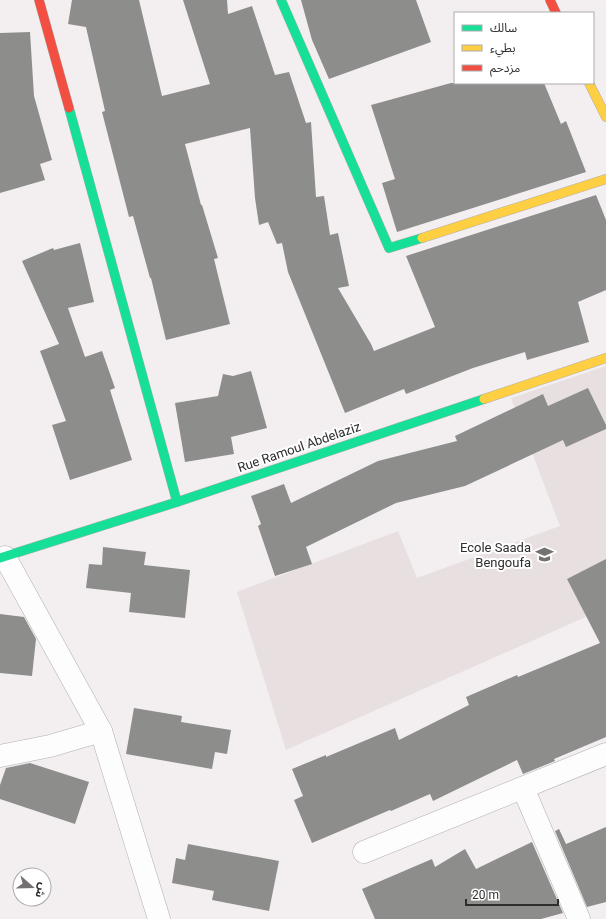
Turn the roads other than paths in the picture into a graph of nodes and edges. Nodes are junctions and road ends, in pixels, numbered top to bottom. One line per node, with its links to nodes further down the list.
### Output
1 (39, 0): 9 (street)
2 (281, 0): 7 (street)
3 (550, 0): 4 (street)
4 (556, 12)
5 (590, 84): 6 (street)
6 (606, 117)
7 (606, 178)
8 (606, 358): 9 (street, Rue Ramoul Abdelaziz)
9 (177, 502): 10 (street, Rue Ramoul Abdelaziz)
10 (3, 558): 11 (street)
11 (101, 731): 13 (street); 16 (street)
12 (606, 754): 14 (street)
13 (0, 756)
14 (523, 788): 15 (street); 17 (street)
15 (364, 852)
16 (160, 919)
17 (578, 919)

